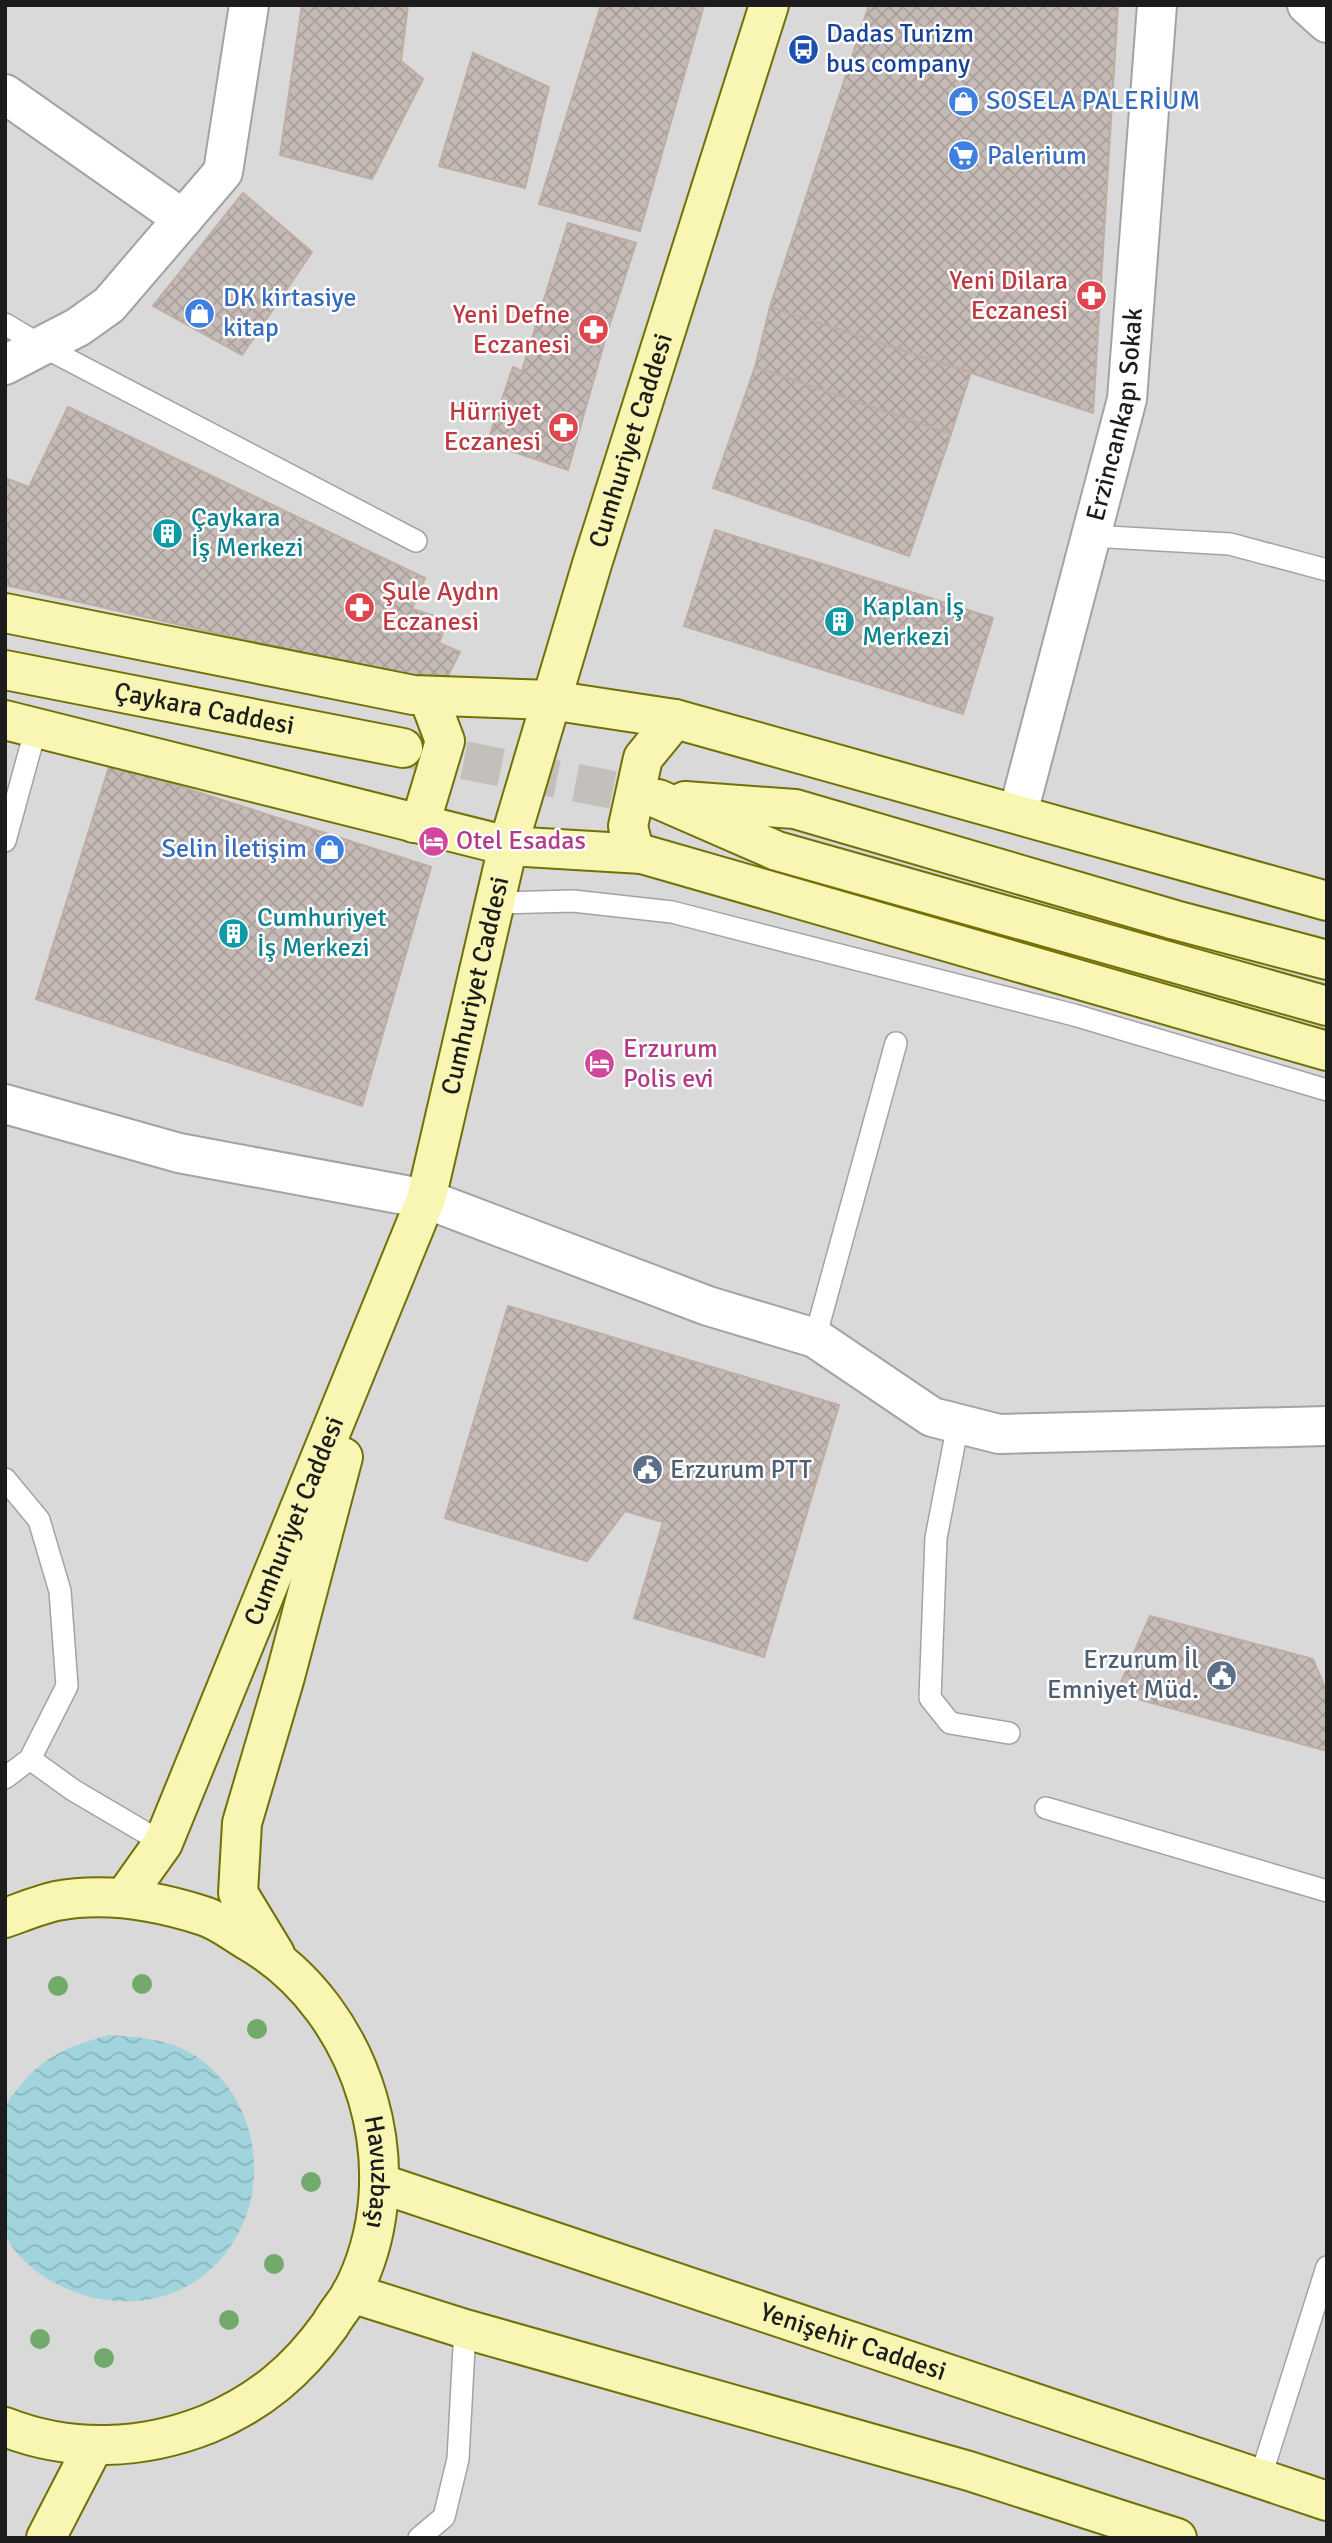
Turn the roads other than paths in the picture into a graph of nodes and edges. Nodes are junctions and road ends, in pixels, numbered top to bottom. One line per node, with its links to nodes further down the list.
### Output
1 (249, 5): 7 (street)
2 (769, 5): 17 (main road, Cumhuriyet Caddesi)
3 (1157, 5): 11 (street, Erzincankapı Sokak)
4 (1307, 5): 5 (street)
5 (1327, 23)
6 (5, 93): 7 (street)
7 (183, 219): 9 (street)
8 (5, 324): 9 (lane)
9 (42, 346): 10 (street); 12 (lane)
10 (5, 365)
11 (1091, 536): 13 (lane); 21 (street, Erzincankapı Sokak)
12 (416, 541)
13 (1327, 570)
14 (5, 613): 16 (main road)
15 (5, 670): 20 (main road, Çaykara Caddesi)
16 (428, 696): 17 (main road); 22 (main road)
17 (550, 700): 18 (main road); 24 (main road, Cumhuriyet Caddesi)
18 (674, 719): 21 (main road); 25 (main road)
19 (20, 724): 22 (main road); 23 (lane)
20 (403, 748)
21 (1018, 813): 26 (main road)
22 (414, 822): 24 (main road)
23 (5, 841)
24 (508, 846): 25 (main road); 27 (main road, Cumhuriyet Caddesi)
25 (642, 854): 31 (main road)
26 (1327, 901)
27 (495, 903): 32 (lane); 34 (main road, Cumhuriyet Caddesi)
28 (1327, 960): 29 (main road)
29 (1327, 1006)
30 (896, 1043): 35 (lane)
31 (1327, 1051)
32 (1327, 1090)
33 (5, 1104): 34 (street)
34 (426, 1199): 35 (street); 43 (main road, Cumhuriyet Caddesi); 47 (main road)
35 (815, 1338): 36 (street)
36 (958, 1424): 37 (street); 39 (lane)
37 (1327, 1426)
38 (5, 1479): 40 (lane)
39 (1009, 1733)
40 (30, 1759): 41 (lane); 43 (lane)
41 (5, 1778)
42 (1046, 1808): 44 (lane)
43 (163, 1843): 45 (main road, Cumhuriyet Caddesi)
44 (1327, 1891)
45 (124, 1898): 46 (main road, Havuzbaşı); 47 (main road, Havuzbaşı)
46 (5, 1917)
47 (278, 1959): 48 (main road, Havuzbaşı)
48 (379, 2183): 50 (main road, Havuzbaşı); 54 (main road, Yenişehir Caddesi)
49 (1327, 2267): 54 (lane)
50 (351, 2293): 51 (main road); 53 (main road, Havuzbaşı)
51 (465, 2329): 57 (lane); 58 (main road)
52 (5, 2427): 53 (main road, Havuzbaşı)
53 (93, 2447): 56 (main road)
54 (1260, 2479): 55 (main road, Yenişehir Caddesi)
55 (1327, 2501)
56 (46, 2538)
57 (419, 2538)
58 (1177, 2538)

